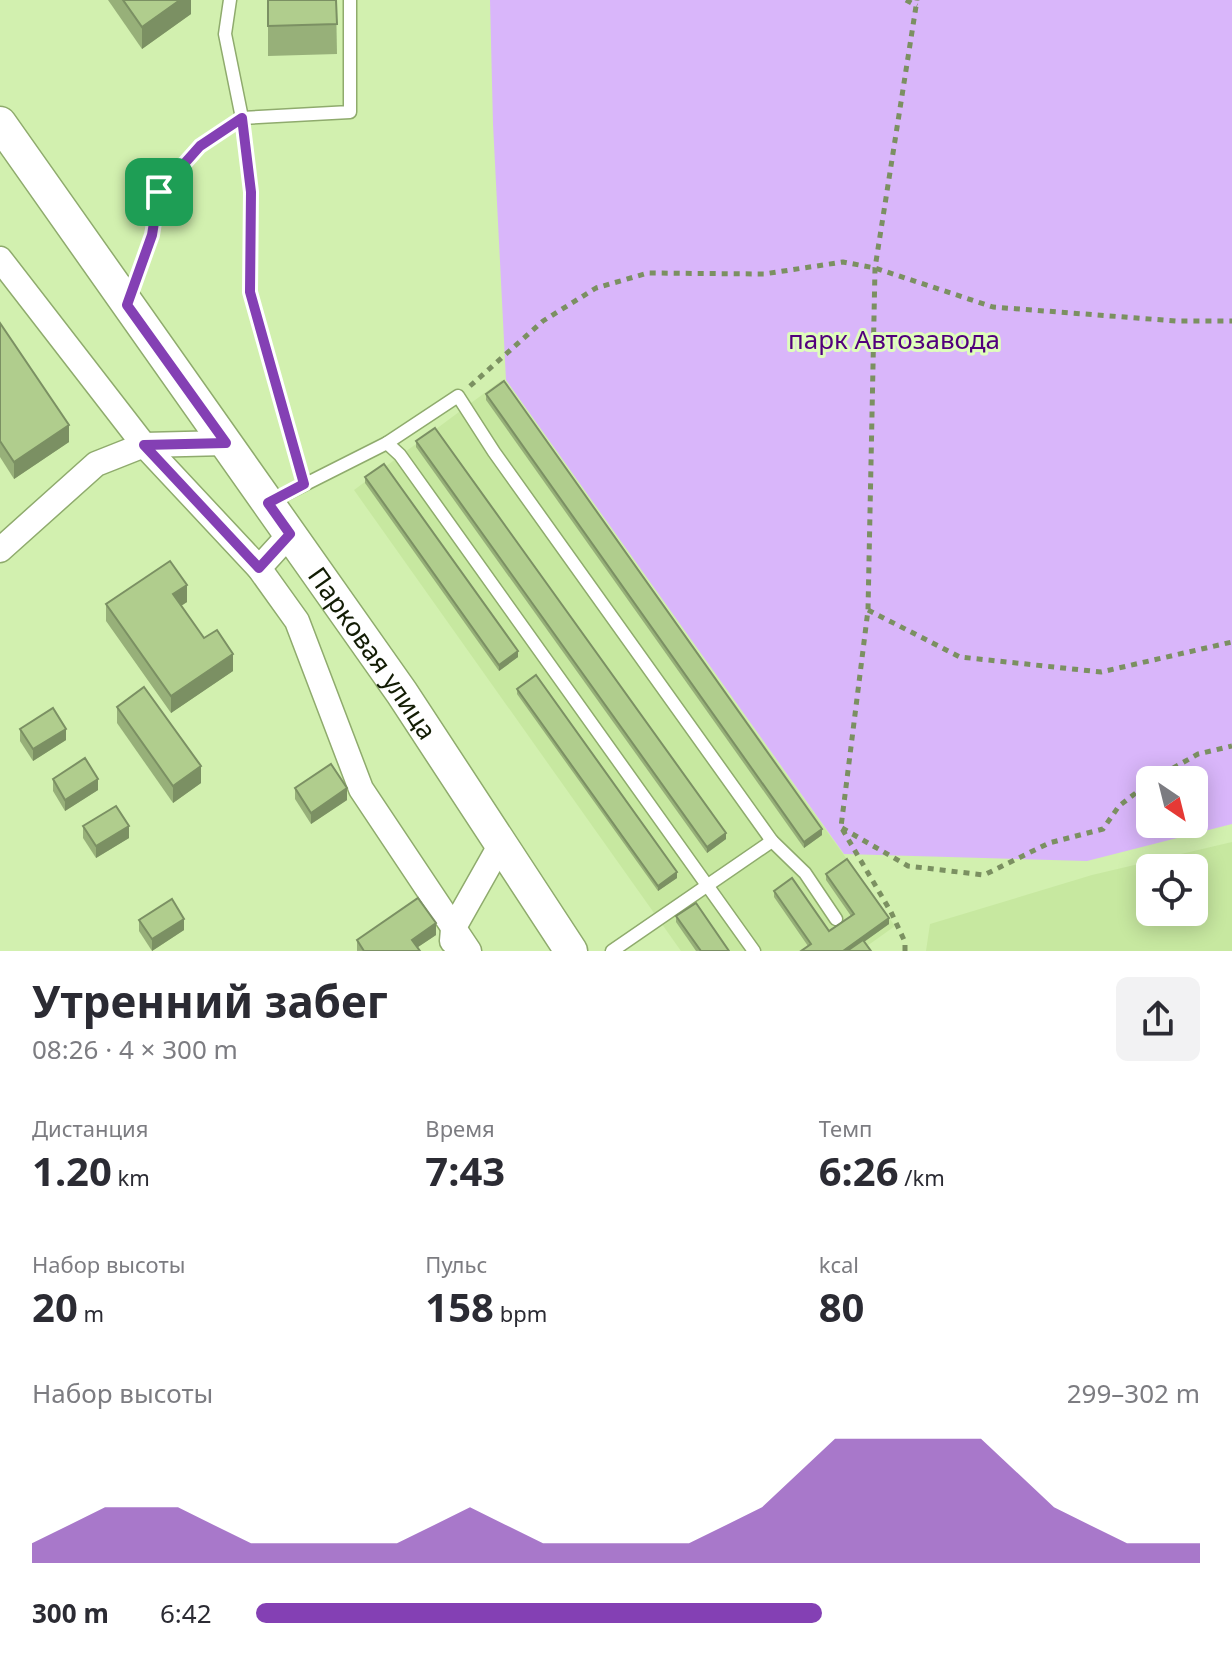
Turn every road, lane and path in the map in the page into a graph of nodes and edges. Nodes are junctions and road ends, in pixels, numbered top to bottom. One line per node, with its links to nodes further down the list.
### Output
1 (230, 0): 5 (lane)
2 (350, 0): 5 (lane)
3 (906, 0): 4 (path)
4 (917, 3): 8 (path)
5 (242, 118): 9 (path); 15 (path)
6 (0, 123): 9 (street, Парковая улица)
7 (0, 259): 14 (street)
8 (875, 268): 10 (path); 11 (path); 20 (path)
9 (127, 305): 12 (street, Парковая улица)
10 (1232, 321)
11 (458, 396): 13 (lane); 26 (lane)
12 (226, 443): 14 (street); 16 (street, Парковая улица)
13 (387, 443): 15 (lane); 28 (lane)
14 (144, 445): 18 (street); 19 (street)
15 (304, 484): 16 (lane)
16 (268, 503): 17 (street, Парковая улица)
17 (290, 534): 19 (street); 27 (street, Парковая улица)
18 (0, 550)
19 (259, 568): 30 (street)
20 (868, 610): 21 (path); 25 (path)
21 (1232, 642)
22 (1232, 746): 23 (path)
23 (1177, 766)
24 (1136, 793): 25 (path)
25 (841, 827): 35 (path)
26 (772, 841): 28 (lane); 29 (lane)
27 (501, 844): 30 (street); 32 (street, Парковая улица)
28 (706, 885): 33 (lane); 34 (lane)
29 (836, 919)
30 (452, 940): 31 (street)
31 (469, 951)
32 (571, 951)
33 (612, 951)
34 (754, 951)
35 (905, 951)

